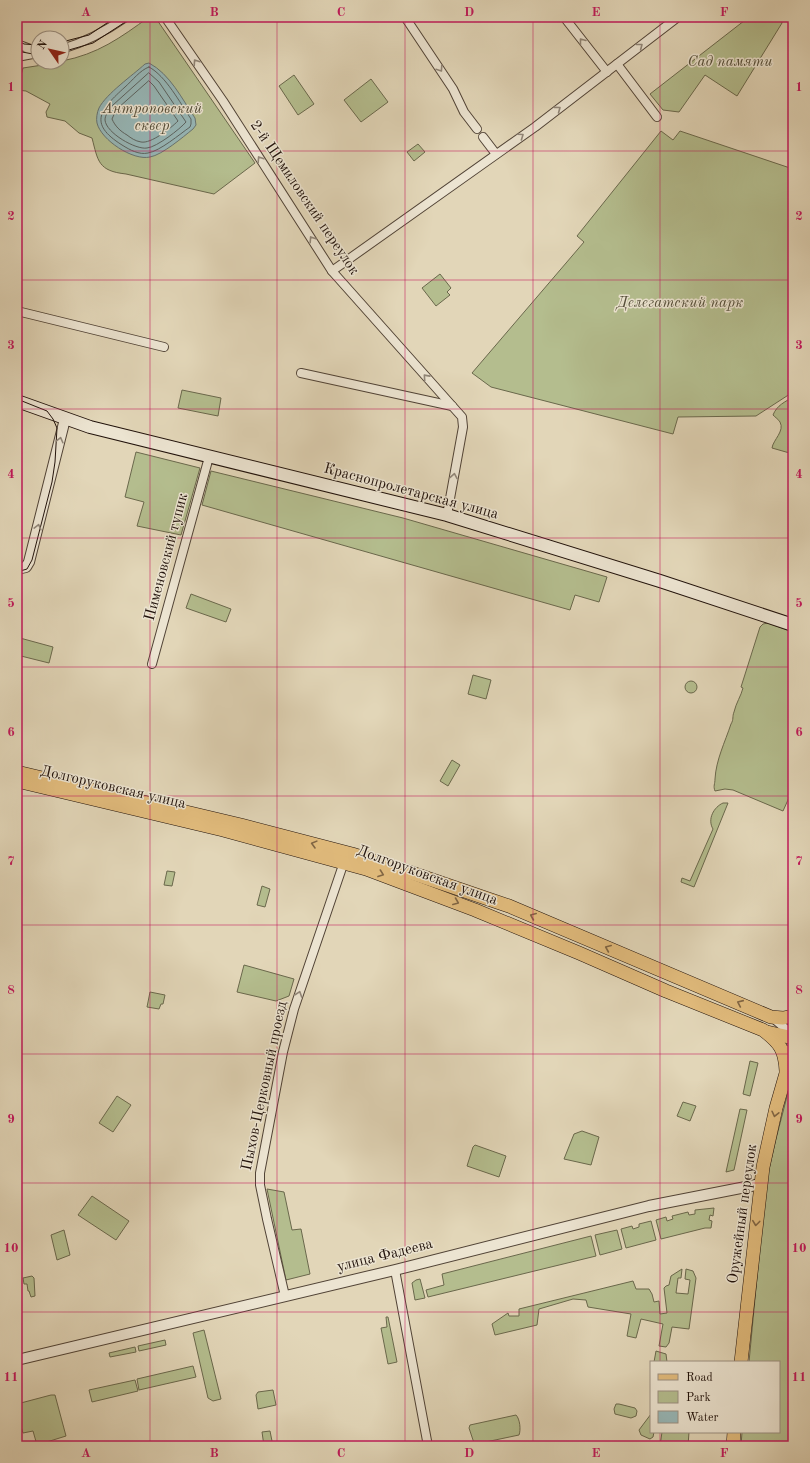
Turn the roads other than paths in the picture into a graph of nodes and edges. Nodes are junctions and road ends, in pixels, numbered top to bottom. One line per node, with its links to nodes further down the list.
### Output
1 (126, 17): 7 (street)
2 (165, 17): 17 (street, 2-й Щемиловский переулок, one-way to 2)
3 (405, 17): 14 (street, one-way to 14)
4 (564, 17): 12 (street, one-way to 4)
5 (678, 17): 11 (street, one-way to 5)
6 (17, 44): 8 (street)
7 (70, 46)
8 (30, 49)
9 (30, 54): 10 (street)
10 (17, 57)
11 (617, 64): 12 (street); 13 (street)
12 (607, 72): 16 (street, one-way to 12)
13 (657, 117)
14 (477, 129)
15 (483, 137): 16 (street)
16 (496, 154): 17 (street)
17 (332, 271): 22 (street, 2-й Щемиловский переулок, one-way to 17)
18 (17, 311): 19 (street)
19 (164, 347)
20 (301, 373): 22 (street)
21 (17, 401): 23 (main road, Краснопролетарская улица)
22 (452, 406): 25 (street, 2-й Щемиловский переулок, one-way to 22)
23 (65, 419): 24 (main road, Краснопролетарская улица); 26 (street, one-way to 23)
24 (210, 457): 25 (main road, Краснопролетарская улица); 28 (street, Пименовский тупик)
25 (447, 515): 27 (main road, Краснопролетарская улица)
26 (17, 569)
27 (793, 625)
28 (152, 664)
29 (17, 772): 32 (main road, Долгоруковская улица, one-way to 29)
30 (17, 781): 31 (main road, Долгоруковская улица)
31 (344, 862): 33 (main road, Долгоруковская улица, one-way to 33); 44 (street, Пыхов-Церковный проезд, one-way to 31)
32 (509, 906): 33 (street); 34 (main road, Долгоруковская улица, one-way to 32)
33 (503, 922): 35 (main road, Долгоруковская улица)
34 (673, 974): 35 (street); 37 (main road, Долгоруковская улица, one-way to 34)
35 (666, 991): 38 (main road, Долгоруковская улица)
36 (793, 1016): 37 (main road, Долгоруковская улица)
37 (771, 1017): 39 (street)
38 (763, 1030): 39 (main road); 41 (main road, Долгоруковская улица)
39 (793, 1037)
40 (793, 1048): 41 (main road, Оружейный переулок)
41 (786, 1071): 42 (main road, Оружейный переулок, one-way to 42)
42 (760, 1184): 43 (street, улица Фадеева); 46 (main road, Оружейный переулок, one-way to 46)
43 (395, 1270): 44 (street, улица Фадеева); 48 (street)
44 (285, 1296): 45 (street, улица Фадеева)
45 (17, 1360)
46 (741, 1361)
47 (734, 1433): 49 (main road)
48 (428, 1446)
49 (733, 1446)

